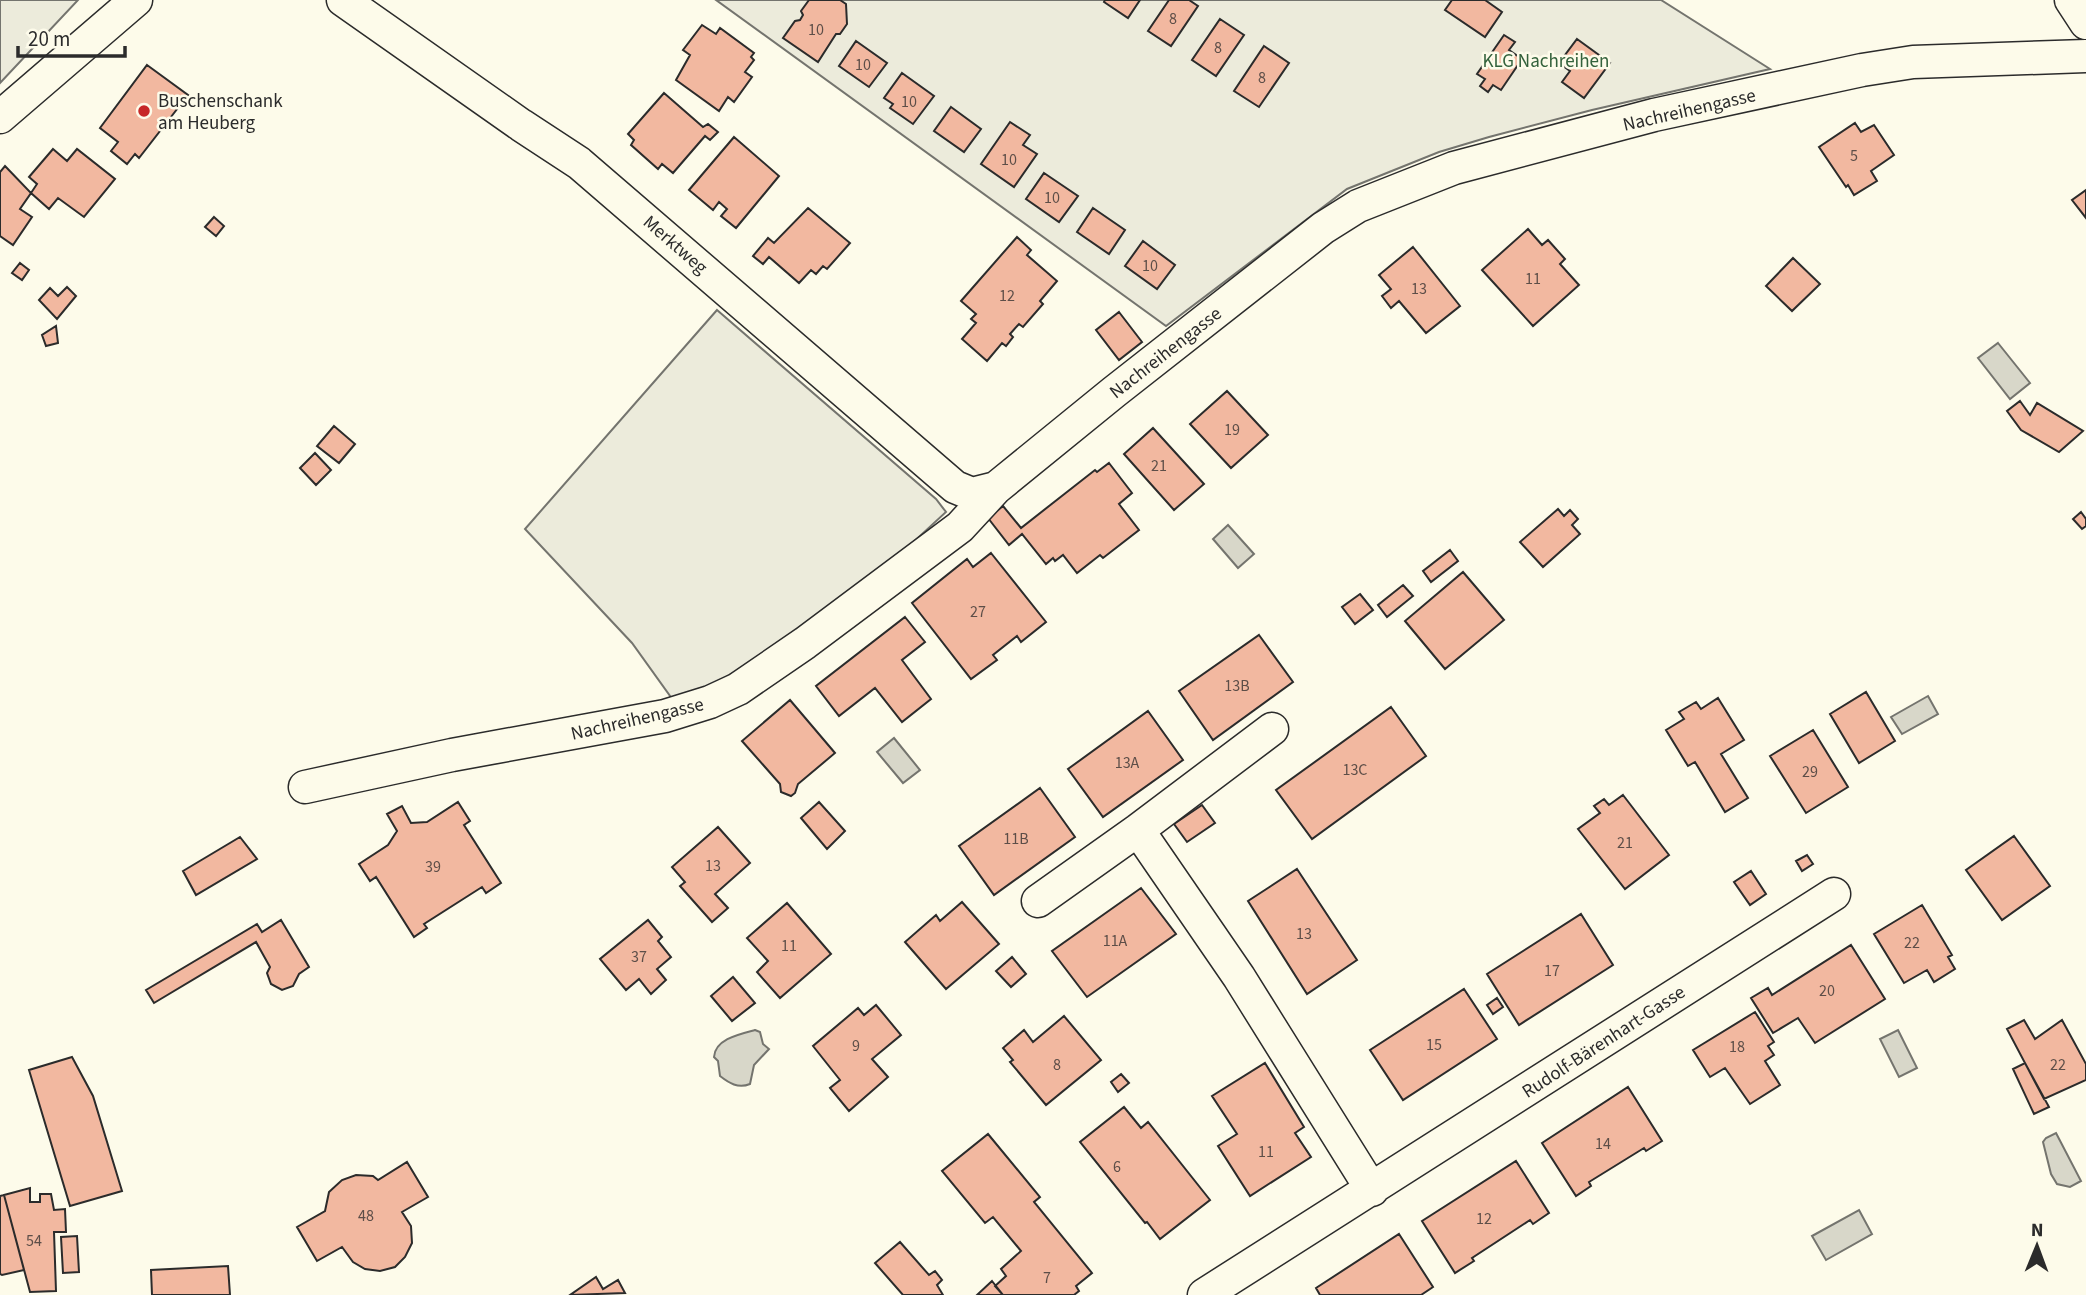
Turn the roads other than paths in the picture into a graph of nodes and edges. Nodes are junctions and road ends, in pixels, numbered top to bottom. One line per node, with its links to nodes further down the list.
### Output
1 (136, 0): 6 (street)
2 (343, 0): 7 (street, Merktweg)
3 (2071, 0): 4 (street)
4 (2086, 23)
5 (2086, 56): 7 (street, Nachreihengasse)
6 (0, 117)
7 (996, 488): 9 (street, Nachreihengasse)
8 (1272, 729): 10 (street)
9 (305, 787)
10 (1138, 830): 12 (street); 13 (street)
11 (1834, 894): 13 (street, Rudolf-Bärenhart-Gasse)
12 (1038, 901)
13 (1372, 1190): 14 (street, Rudolf-Bärenhart-Gasse)
14 (1204, 1295)

